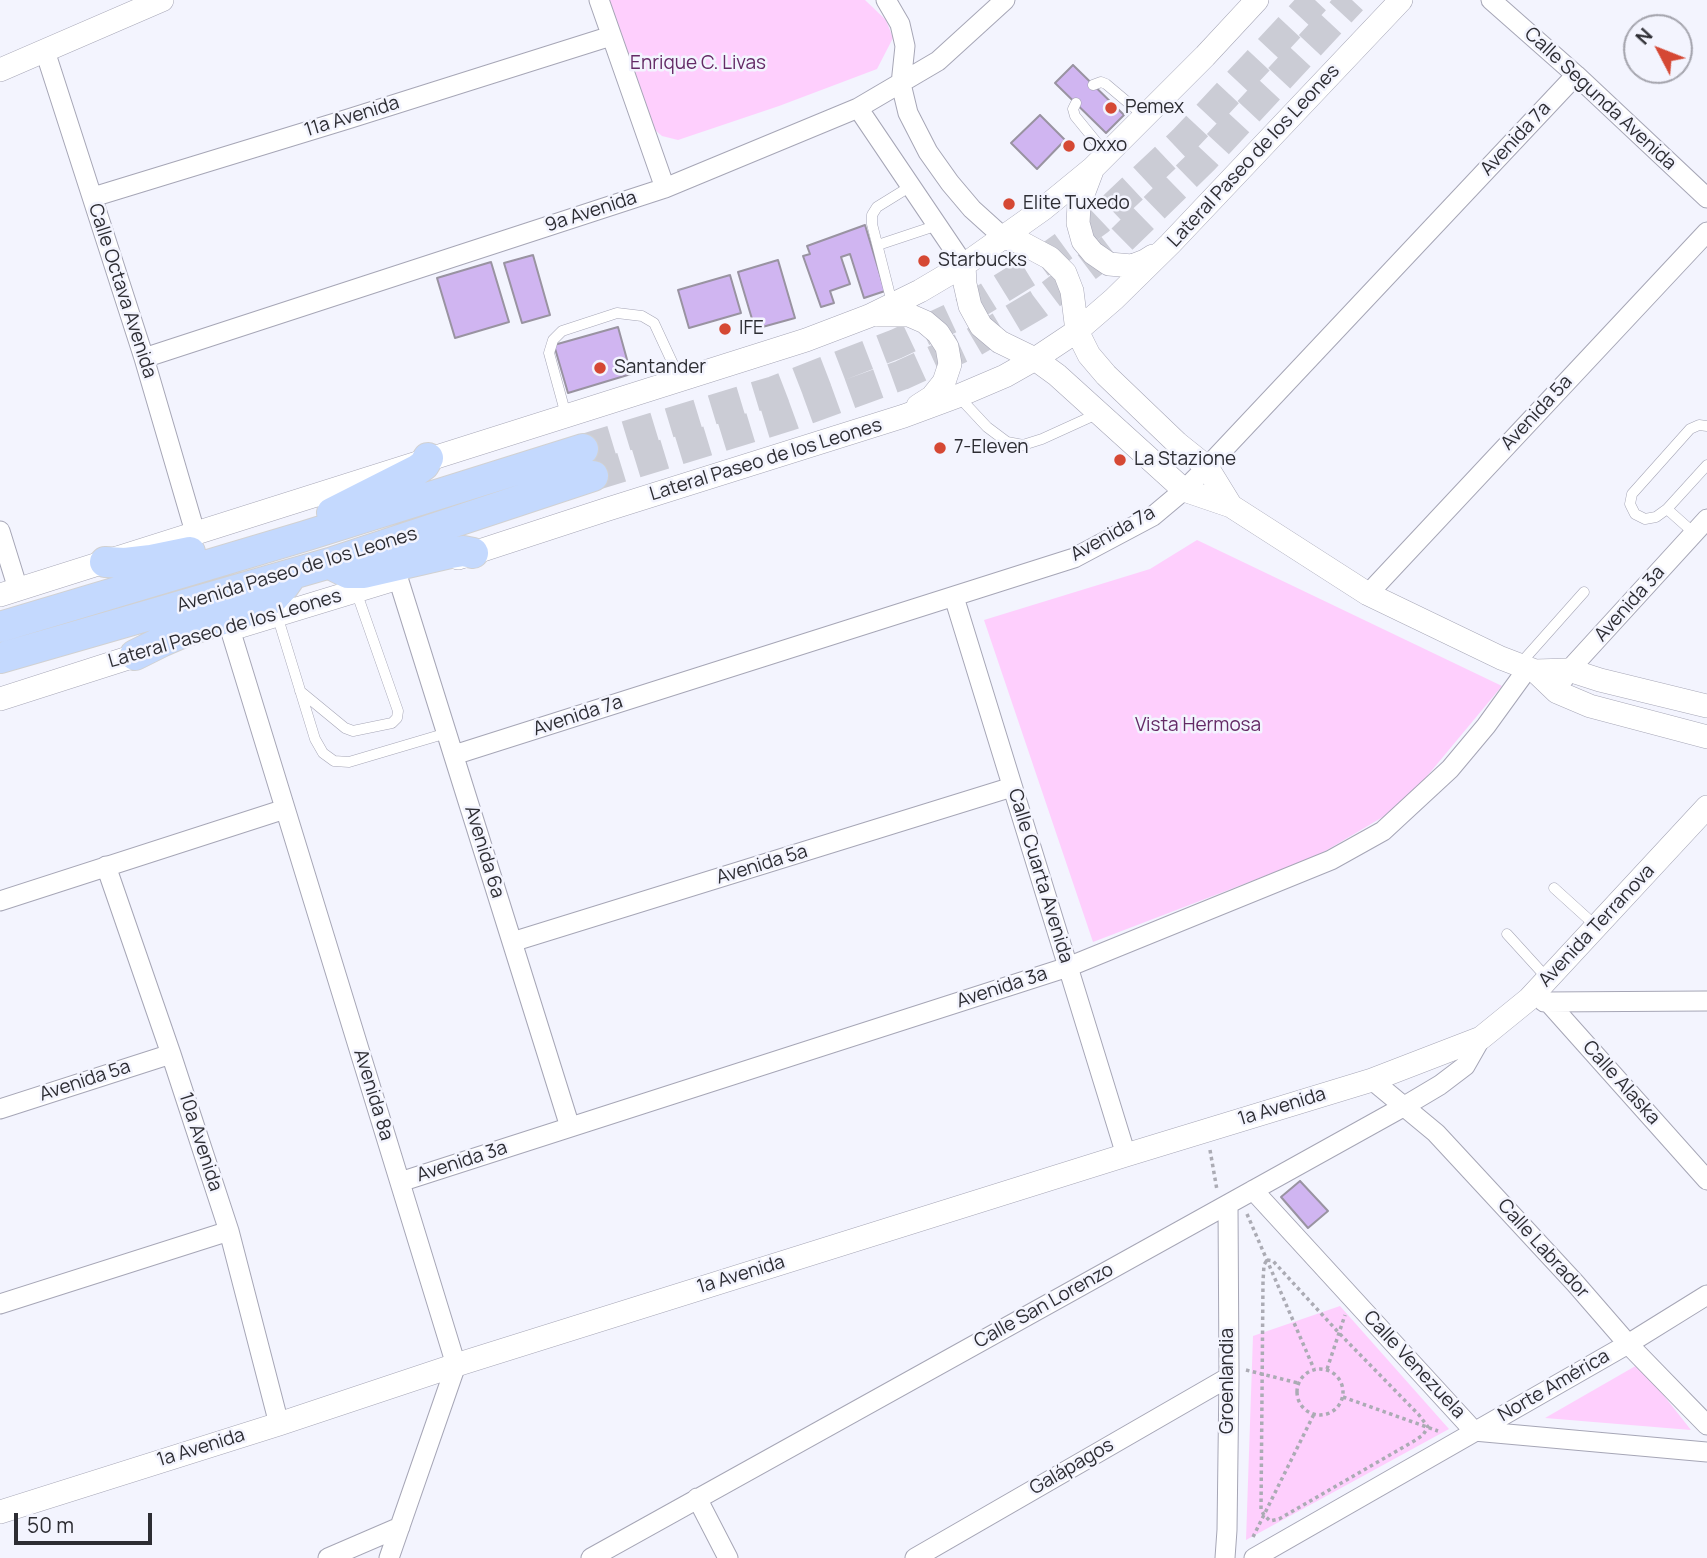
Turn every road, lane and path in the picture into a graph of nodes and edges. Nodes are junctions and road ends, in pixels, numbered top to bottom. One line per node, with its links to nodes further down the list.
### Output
1 (162, 0): 9 (street)
2 (599, 0): 8 (street)
3 (886, 0): 12 (street)
4 (1005, 0): 12 (street, 9a Avenida)
5 (1257, 0): 16 (street)
6 (1401, 0): 25 (street, Lateral Paseo de los Leones)
7 (1492, 0): 11 (street, Calle Segunda Avenida)
8 (611, 36): 19 (street); 20 (street, 11a Avenida)
9 (45, 51): 10 (street); 20 (street, Calle Octava Avenida)
10 (0, 70)
11 (1576, 75): 21 (street, Calle Segunda Avenida); 41 (street, Avenida 7a)
12 (901, 84): 15 (street, 9a Avenida); 24 (street)
13 (1093, 85): 16 (lane)
14 (1076, 103): 17 (lane)
15 (858, 108): 18 (street); 19 (street, 9a Avenida)
16 (1145, 116): 17 (street)
17 (1100, 162): 24 (street); 25 (street)
18 (911, 186): 22 (street); 26 (lane)
19 (665, 188): 31 (street, 9a Avenida)
20 (93, 197): 31 (street, Calle Octava Avenida)
21 (1707, 198)
22 (938, 225): 26 (lane); 27 (street)
23 (1707, 232): 58 (street, Avenida 5a)
24 (1003, 237): 27 (street); 30 (street)
25 (1170, 244): 30 (street, Lateral Paseo de los Leones)
26 (878, 245): 28 (lane)
27 (964, 265): 28 (street); 32 (street)
28 (893, 304): 29 (street)
29 (869, 316): 33 (street); 37 (street)
30 (1077, 331): 32 (street, Lateral Paseo de los Leones); 41 (street)
31 (144, 358): 47 (street, Calle Octava Avenida)
32 (1035, 359): 34 (street, Lateral Paseo de los Leones); 35 (street)
33 (681, 379): 36 (street); 36 (lane)
34 (958, 396): 35 (lane); 37 (street, Lateral Paseo de los Leones)
35 (1099, 413): 42 (street)
36 (566, 415): 39 (street)
37 (904, 416): 49 (street, Lateral Paseo de los Leones)
38 (1707, 426): 44 (lane)
39 (428, 458): 47 (street); 48 (main road)
40 (1707, 465): 44 (lane)
41 (1207, 467): 42 (street, Avenida 7a); 43 (street)
42 (1184, 490): 43 (street); 59 (street, Avenida 7a)
43 (1231, 506): 58 (street)
44 (1667, 509): 45 (lane)
45 (1700, 526): 66 (street, Avenida 3a)
46 (0, 531): 56 (street)
47 (195, 532): 51 (street)
48 (305, 536): 50 (main road, Avenida Paseo de los Leones); 52 (main road, Avenida Paseo de los Leones)
49 (473, 554): 52 (main road); 54 (street, Lateral Paseo de los Leones)
50 (234, 557): 51 (main road); 61 (main road, Avenida Paseo de los Leones)
51 (105, 562): 56 (street)
52 (330, 563): 53 (main road, Avenida Paseo de los Leones)
53 (293, 573): 63 (main road); 64 (main road, Avenida Paseo de los Leones)
54 (398, 578): 55 (street, Lateral Paseo de los Leones); 71 (street, Avenida 6a)
55 (356, 591): 60 (street, Lateral Paseo de los Leones); 67 (lane)
56 (9, 592)
57 (1584, 592): 65 (lane)
58 (1368, 594): 65 (street)
59 (954, 597): 73 (street, Avenida 7a); 74 (street, Calle Cuarta Avenida)
60 (277, 614): 62 (street, Lateral Paseo de los Leones); 67 (lane)
61 (0, 627)
62 (230, 629): 63 (street, Lateral Paseo de los Leones); 76 (street, Avenida 8a)
63 (135, 654): 69 (street, Lateral Paseo de los Leones)
64 (0, 658)
65 (1528, 668): 66 (street); 68 (street); 83 (street, Avenida 3a)
66 (1569, 670): 68 (street, Avenida 3a); 70 (street)
67 (300, 690): 71 (lane)
68 (1557, 692): 72 (street)
69 (0, 699)
70 (1707, 706)
71 (447, 733): 73 (street, Avenida 6a)
72 (1707, 737)
73 (454, 755): 82 (street, Avenida 6a)
74 (1012, 788): 82 (street, Avenida 5a); 83 (street, Calle Cuarta Avenida)
75 (1707, 807): 80 (street, Avenida Terranova)
76 (285, 809): 77 (street); 96 (street, Avenida 8a)
77 (106, 866): 79 (street); 88 (street, 10a Avenida)
78 (1554, 888): 80 (lane)
79 (0, 901)
80 (1596, 926): 84 (street, Avenida Terranova)
81 (1507, 933): 84 (lane)
82 (512, 942): 92 (street, Avenida 6a)
83 (1068, 967): 92 (street, Avenida 3a); 94 (street, Calle Cuarta Avenida)
84 (1547, 979): 85 (street, Avenida Terranova)
85 (1539, 1001): 86 (street); 87 (street, Avenida Terranova); 95 (street, Calle Alaska)
86 (1707, 1001)
87 (1481, 1038): 89 (street, 1a Avenida); 90 (street, Calle San Lorenzo)
88 (171, 1054): 91 (street, Avenida 5a); 98 (street, 10a Avenida)
89 (1372, 1080): 90 (street, Calle Labrador); 93 (street, 1a Avenida)
90 (1403, 1107): 97 (street, Calle San Lorenzo); 104 (street, Calle Labrador)
91 (0, 1109)
92 (570, 1127): 96 (street, Avenida 3a)
93 (1207, 1130): 94 (street, 1a Avenida); 97 (path)
94 (1126, 1155): 105 (street, 1a Avenida)
95 (1707, 1180)
96 (400, 1182): 105 (street, Avenida 8a)
97 (1235, 1200): 99 (path); 101 (street, Calle Venezuela); 108 (street, Groenlandia); 118 (street, Calle San Lorenzo)
98 (229, 1231): 102 (street); 113 (street, 10a Avenida)
99 (1267, 1260): 103 (path); 106 (path); 109 (path)
100 (1707, 1295): 104 (street, Norte América)
101 (1351, 1297): 103 (path); 116 (street, Calle Venezuela)
102 (0, 1304)
103 (1339, 1333): 107 (path); 115 (path)
104 (1628, 1344): 114 (street, Calle Labrador); 116 (street, Norte América)
105 (456, 1365): 113 (street, 1a Avenida); 121 (street)
106 (1314, 1369): 107 (path); 110 (path)
107 (1327, 1369): 111 (path)
108 (1229, 1371): 109 (path); 127 (street, Galápagos); 128 (street, Groenlandia)
109 (1263, 1374): 110 (path); 120 (path)
110 (1298, 1383): 112 (path)
111 (1342, 1397): 112 (path); 115 (path)
112 (1314, 1414): 120 (path)
113 (279, 1424): 119 (street, 1a Avenida)
114 (1707, 1425)
115 (1427, 1427): 116 (path); 120 (path)
116 (1467, 1435): 117 (street, Calle Venezuela); 122 (street, Norte América)
117 (1707, 1452)
118 (697, 1498): 125 (street, Calle San Lorenzo); 126 (street)
119 (0, 1512)
120 (1264, 1515): 122 (path)
121 (400, 1527): 123 (street); 124 (street)
122 (1251, 1553)
123 (328, 1558)
124 (389, 1558)
125 (591, 1558)
126 (728, 1558)
127 (915, 1558)
128 (1225, 1558)

